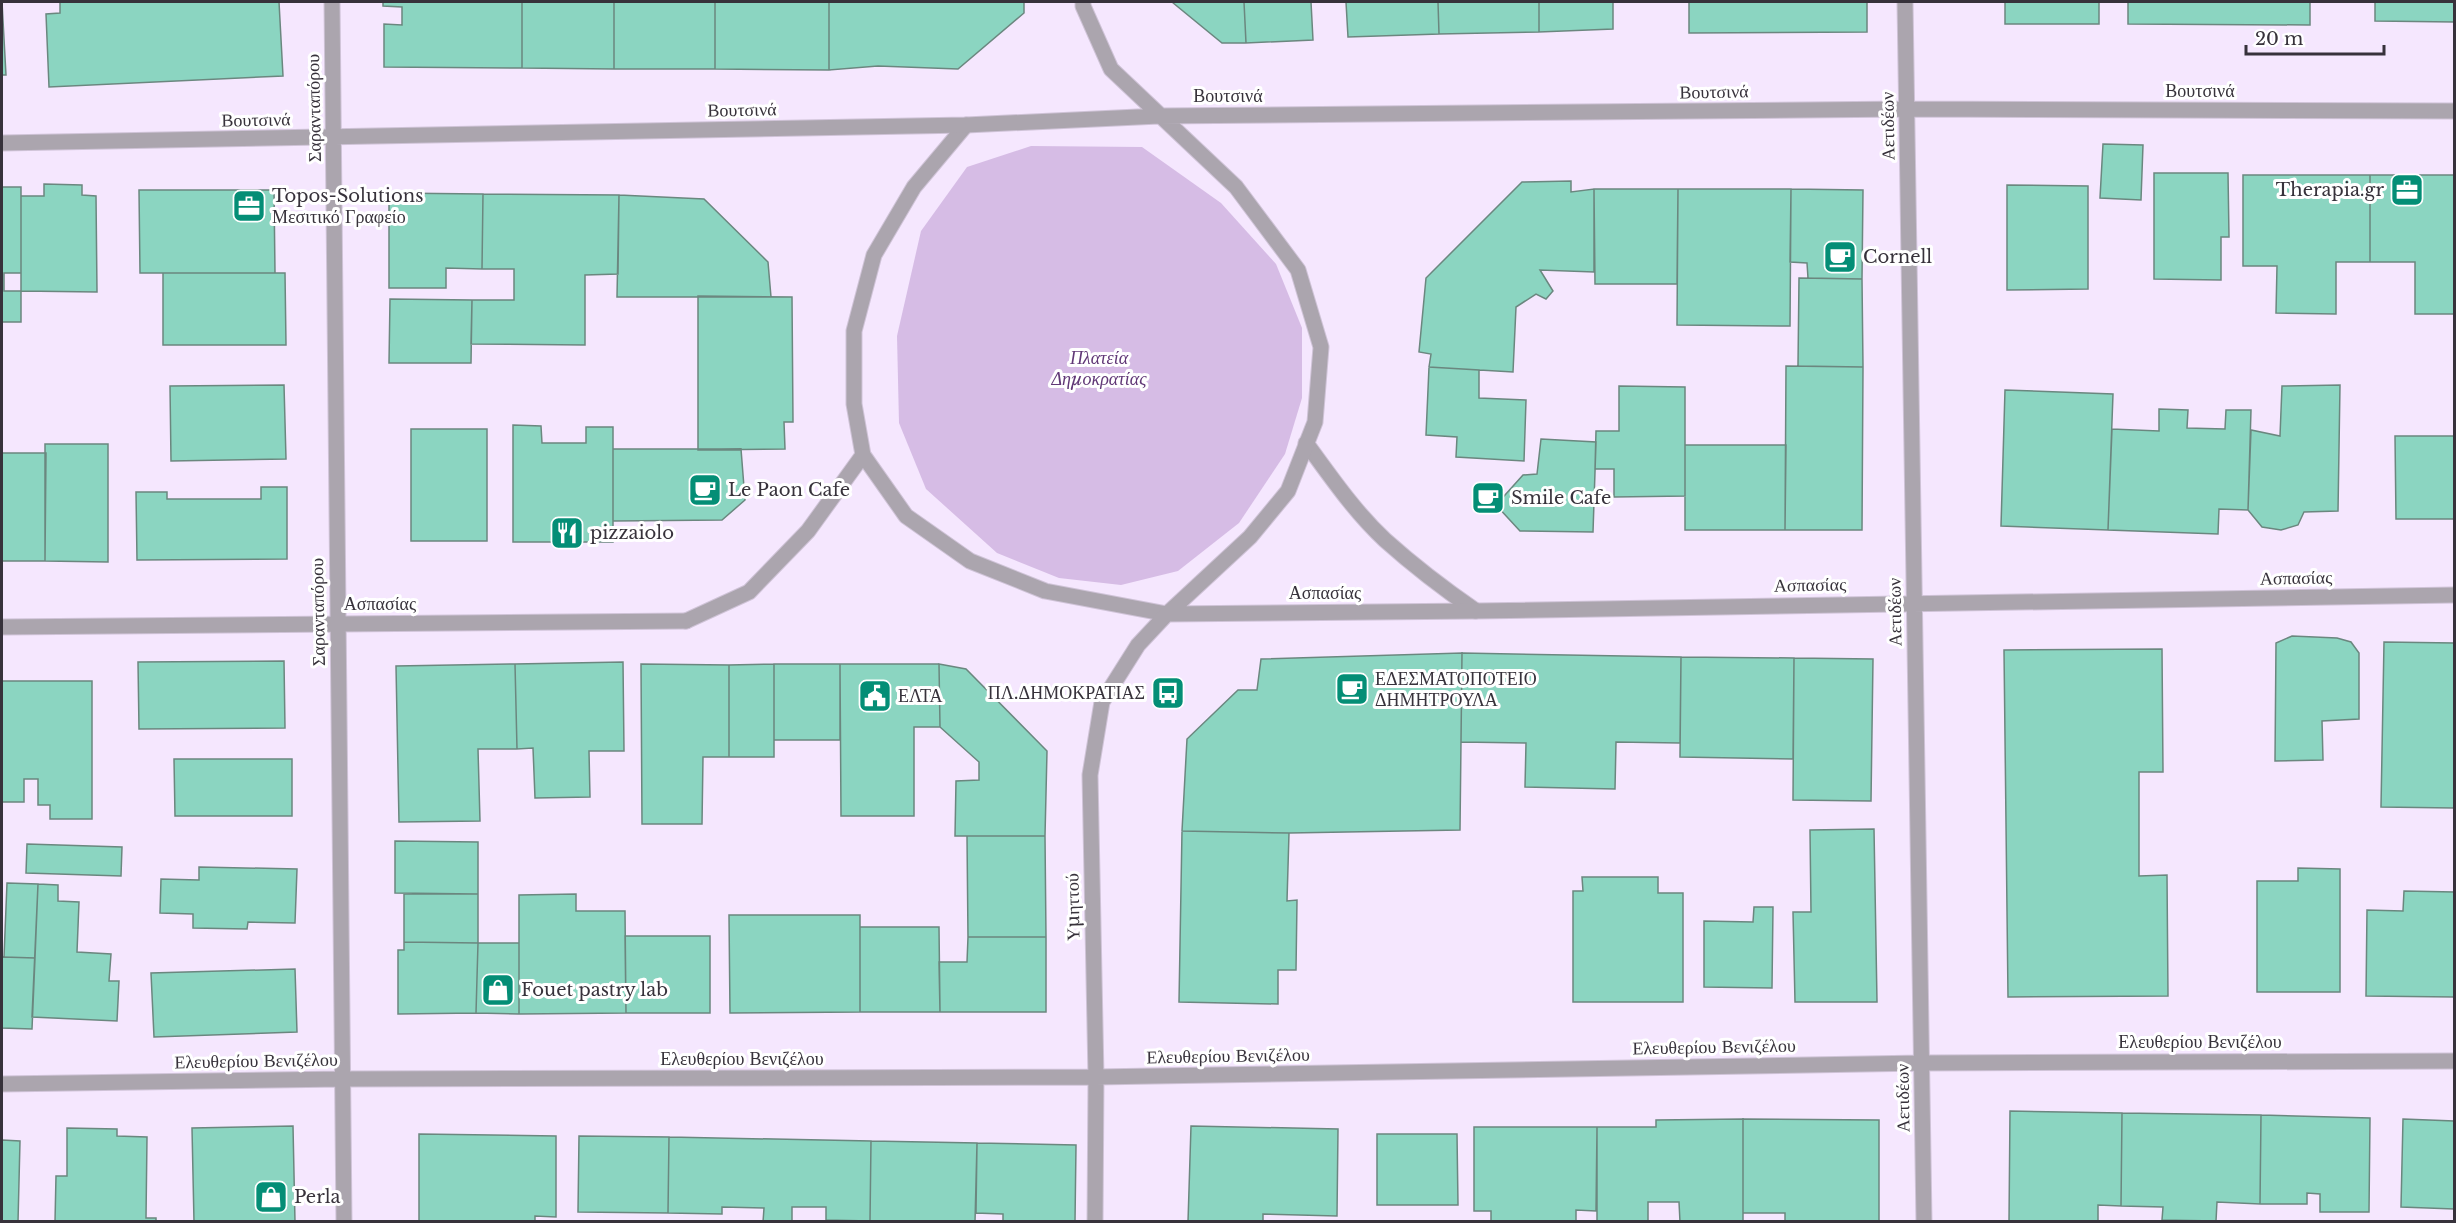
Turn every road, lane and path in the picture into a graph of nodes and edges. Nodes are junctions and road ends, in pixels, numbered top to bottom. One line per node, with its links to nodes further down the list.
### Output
1 (332, 2): 8 (street, Σαρανταπόρου)
2 (1083, 2): 6 (street)
3 (1905, 2): 4 (street, Αετιδέων)
4 (1907, 109): 5 (street, Βουτσινά); 6 (street, Βουτσινά); 13 (street, Αετιδέων)
5 (2454, 111)
6 (1159, 116): 7 (street, Βουτσινά); 10 (street, Υμηττού)
7 (966, 125): 8 (street, Βουτσινά); 11 (street)
8 (333, 138): 9 (street, Βουτσινά); 16 (street, Σαρανταπόρου)
9 (2, 143)
10 (1306, 443): 14 (street); 15 (street, Υμηττού)
11 (863, 455): 15 (street, Ασπασίας); 16 (street, Ασπασίας)
12 (2454, 596): 13 (street, Ασπασίας)
13 (1914, 603): 14 (street, Ασπασίας); 19 (street, Αετιδέων)
14 (1476, 611): 15 (street, Ασπασίας)
15 (1167, 614): 20 (street, Υμηττού)
16 (338, 624): 17 (street, Ασπασίας); 21 (street, Σαρανταπόρου)
17 (2, 627)
18 (2454, 1061): 19 (street, Ελευθερίου Βενιζέλου)
19 (1922, 1063): 20 (street, Ελευθερίου Βενιζέλου); 25 (street, Αετιδέων)
20 (1096, 1077): 21 (street, Ελευθερίου Βενιζέλου); 24 (street, Υμηττού)
21 (342, 1079): 22 (street, Ελευθερίου Βενιζέλου); 23 (street, Σαρανταπόρου)
22 (2, 1084)
23 (344, 1221)
24 (1095, 1221)
25 (1924, 1221)

